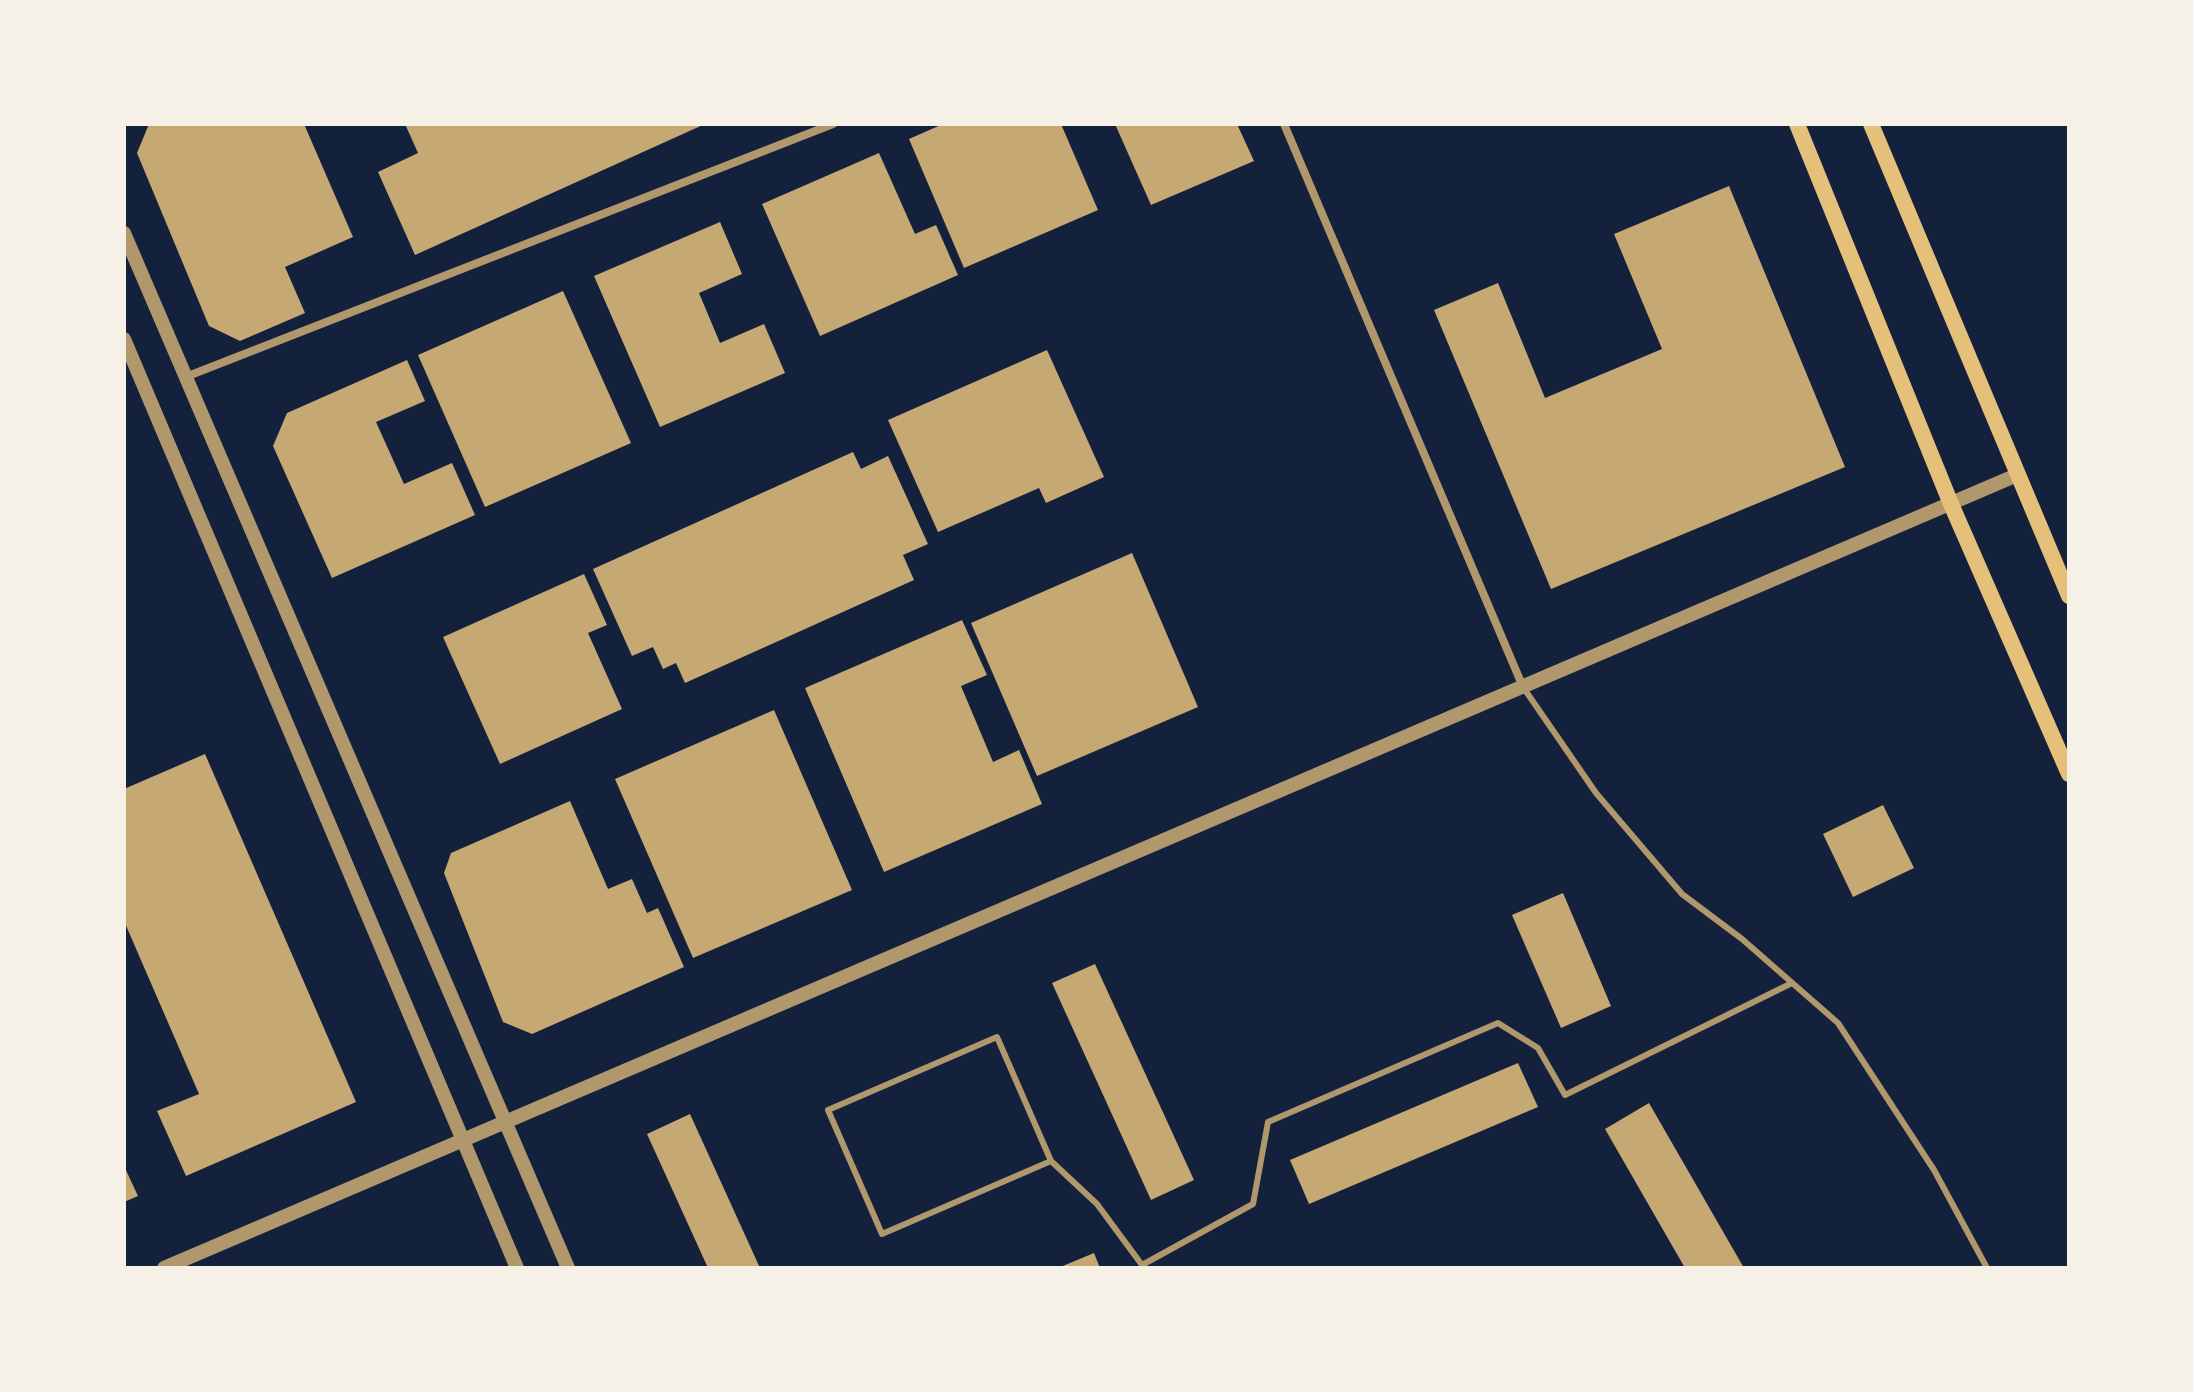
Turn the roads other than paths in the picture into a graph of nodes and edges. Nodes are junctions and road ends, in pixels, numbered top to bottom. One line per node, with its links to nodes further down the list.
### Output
1 (833, 124): 7 (street)
2 (1284, 124): 11 (street)
3 (1797, 124): 9 (main road)
4 (1871, 124): 8 (main road)
5 (124, 233): 7 (street)
6 (124, 339): 15 (street)
7 (188, 376): 14 (street)
8 (2017, 475): 9 (street); 10 (main road)
9 (1951, 504): 11 (street); 12 (main road)
10 (2069, 596)
11 (1523, 687): 13 (lane); 14 (street)
12 (2069, 774)
13 (1792, 983): 17 (lane); 21 (lane)
14 (506, 1122): 15 (street); 20 (street)
15 (462, 1140): 18 (street); 19 (street)
16 (1051, 1161): 16 (lane); 17 (lane)
17 (1142, 1266)
18 (164, 1268)
19 (517, 1268)
20 (568, 1268)
21 (1987, 1268)

